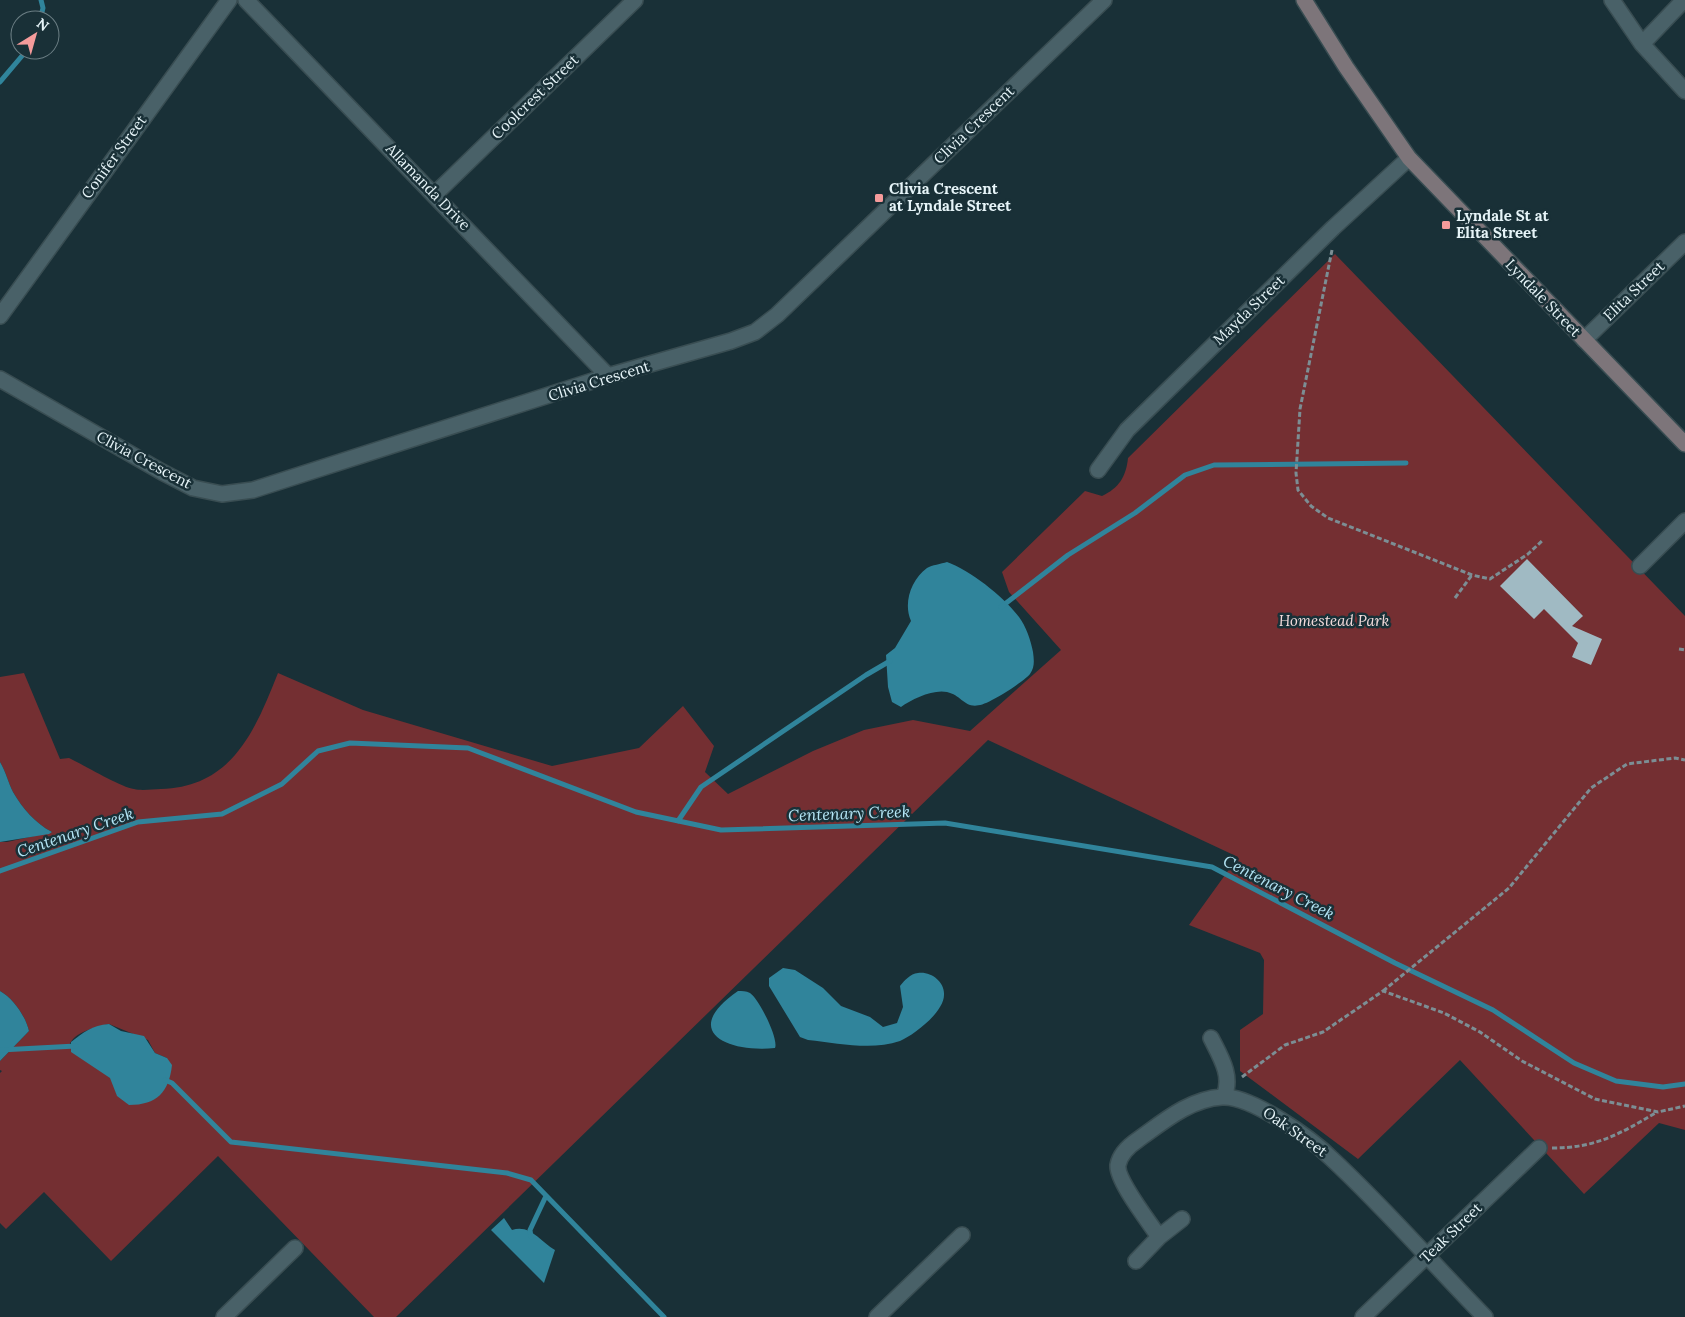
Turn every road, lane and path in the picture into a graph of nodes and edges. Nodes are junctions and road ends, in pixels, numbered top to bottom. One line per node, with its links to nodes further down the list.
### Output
1 (229, 0): 14 (street, Conifer Street)
2 (246, 0): 11 (street, Allamanda Drive)
3 (635, 0): 11 (street, Coolcrest Street)
4 (1104, 0): 16 (street, Clivia Crescent)
5 (1304, 0): 10 (street, Lyndale Street)
6 (1612, 0): 8 (street)
7 (1684, 0): 8 (street)
8 (1642, 44): 9 (street)
9 (1685, 90)
10 (1409, 158): 12 (street, Mayda Street); 15 (street, Lyndale Street)
11 (435, 194): 16 (street, Allamanda Drive)
12 (1333, 228): 19 (street, Mayda Street); 23 (path)
13 (1685, 242): 15 (street, Elita Street)
14 (0, 316)
15 (1584, 340): 18 (street, Lyndale Street)
16 (608, 376): 17 (street, Clivia Crescent)
17 (0, 379)
18 (1685, 444)
19 (1098, 470)
20 (1685, 521): 22 (street)
21 (1543, 540): 23 (path)
22 (1640, 566)
23 (1472, 575): 24 (path)
24 (1455, 598)
25 (1679, 650): 26 (path)
26 (1685, 650)
27 (1685, 760): 28 (path)
28 (1383, 991): 30 (path); 32 (path)
29 (1211, 1038): 30 (street)
30 (1225, 1092): 36 (street, Oak Street); 38 (street, Oak Street)
31 (1685, 1107): 32 (path)
32 (1658, 1112): 33 (path)
33 (1539, 1148): 38 (street, Teak Street)
34 (1182, 1219): 36 (street)
35 (962, 1235): 41 (street)
36 (1159, 1237): 39 (street)
37 (295, 1248): 40 (street)
38 (1427, 1257): 42 (street, Teak Street); 43 (street, Oak Street)
39 (1136, 1261)
40 (224, 1317)
41 (877, 1317)
42 (1364, 1317)
43 (1485, 1317)

